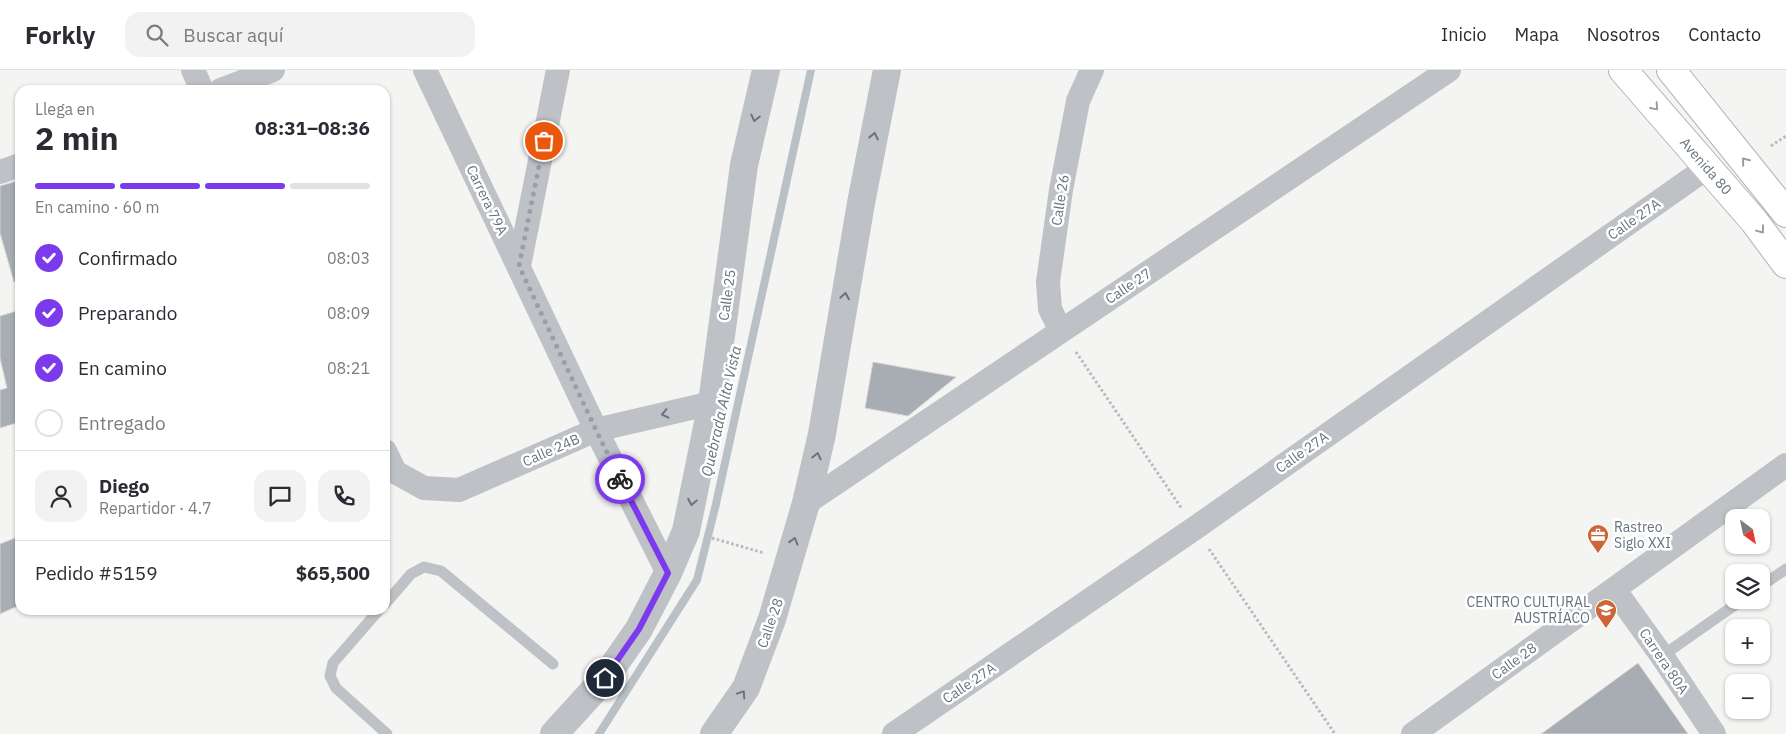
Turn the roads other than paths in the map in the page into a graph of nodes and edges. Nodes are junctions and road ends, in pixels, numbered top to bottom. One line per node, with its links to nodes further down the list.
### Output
1 (193, 70): 11 (street)
2 (273, 70): 12 (street)
3 (425, 70): 18 (street, Carrera 79A)
4 (558, 70): 18 (street)
5 (766, 70): 20 (street, Calle 25, one-way to 20)
6 (887, 70): 24 (street, one-way to 6)
7 (1092, 70): 19 (street, Calle 26)
8 (1449, 70): 19 (street, Calle 27)
9 (1623, 70): 14 (main road, Avenida 80, one-way to 14)
10 (1671, 70): 16 (main road, one-way to 10)
11 (200, 85)
12 (234, 85)
13 (15, 167): 15 (street)
14 (1708, 167): 17 (main road, Avenida 80, one-way to 17); 37 (street, Calle 27A)
15 (0, 172)
16 (1786, 214)
17 (1786, 264)
18 (519, 266): 21 (street, Carrera 79A)
19 (1061, 331): 24 (street, Calle 27)
20 (712, 404): 21 (street, Calle 24B, one-way to 21); 26 (street, Calle 25, one-way to 26)
21 (596, 430): 22 (street, Calle 24B); 26 (street, Carrera 79A)
22 (390, 461)
23 (1785, 469): 28 (street, Calle 28)
24 (806, 503): 36 (street, Calle 28, one-way to 24)
25 (1786, 569): 27 (lane)
26 (668, 573): 35 (street, Calle 25)
27 (1770, 580)
28 (1614, 589): 32 (street, Carrera 80A); 38 (street, Calle 28)
29 (390, 598): 33 (lane)
30 (1729, 609): 32 (lane)
31 (375, 615): 34 (lane)
32 (1662, 656): 39 (street, Carrera 80A)
33 (553, 664)
34 (387, 734)
35 (554, 734)
36 (714, 734)
37 (894, 734)
38 (1413, 734)
39 (1714, 734)

